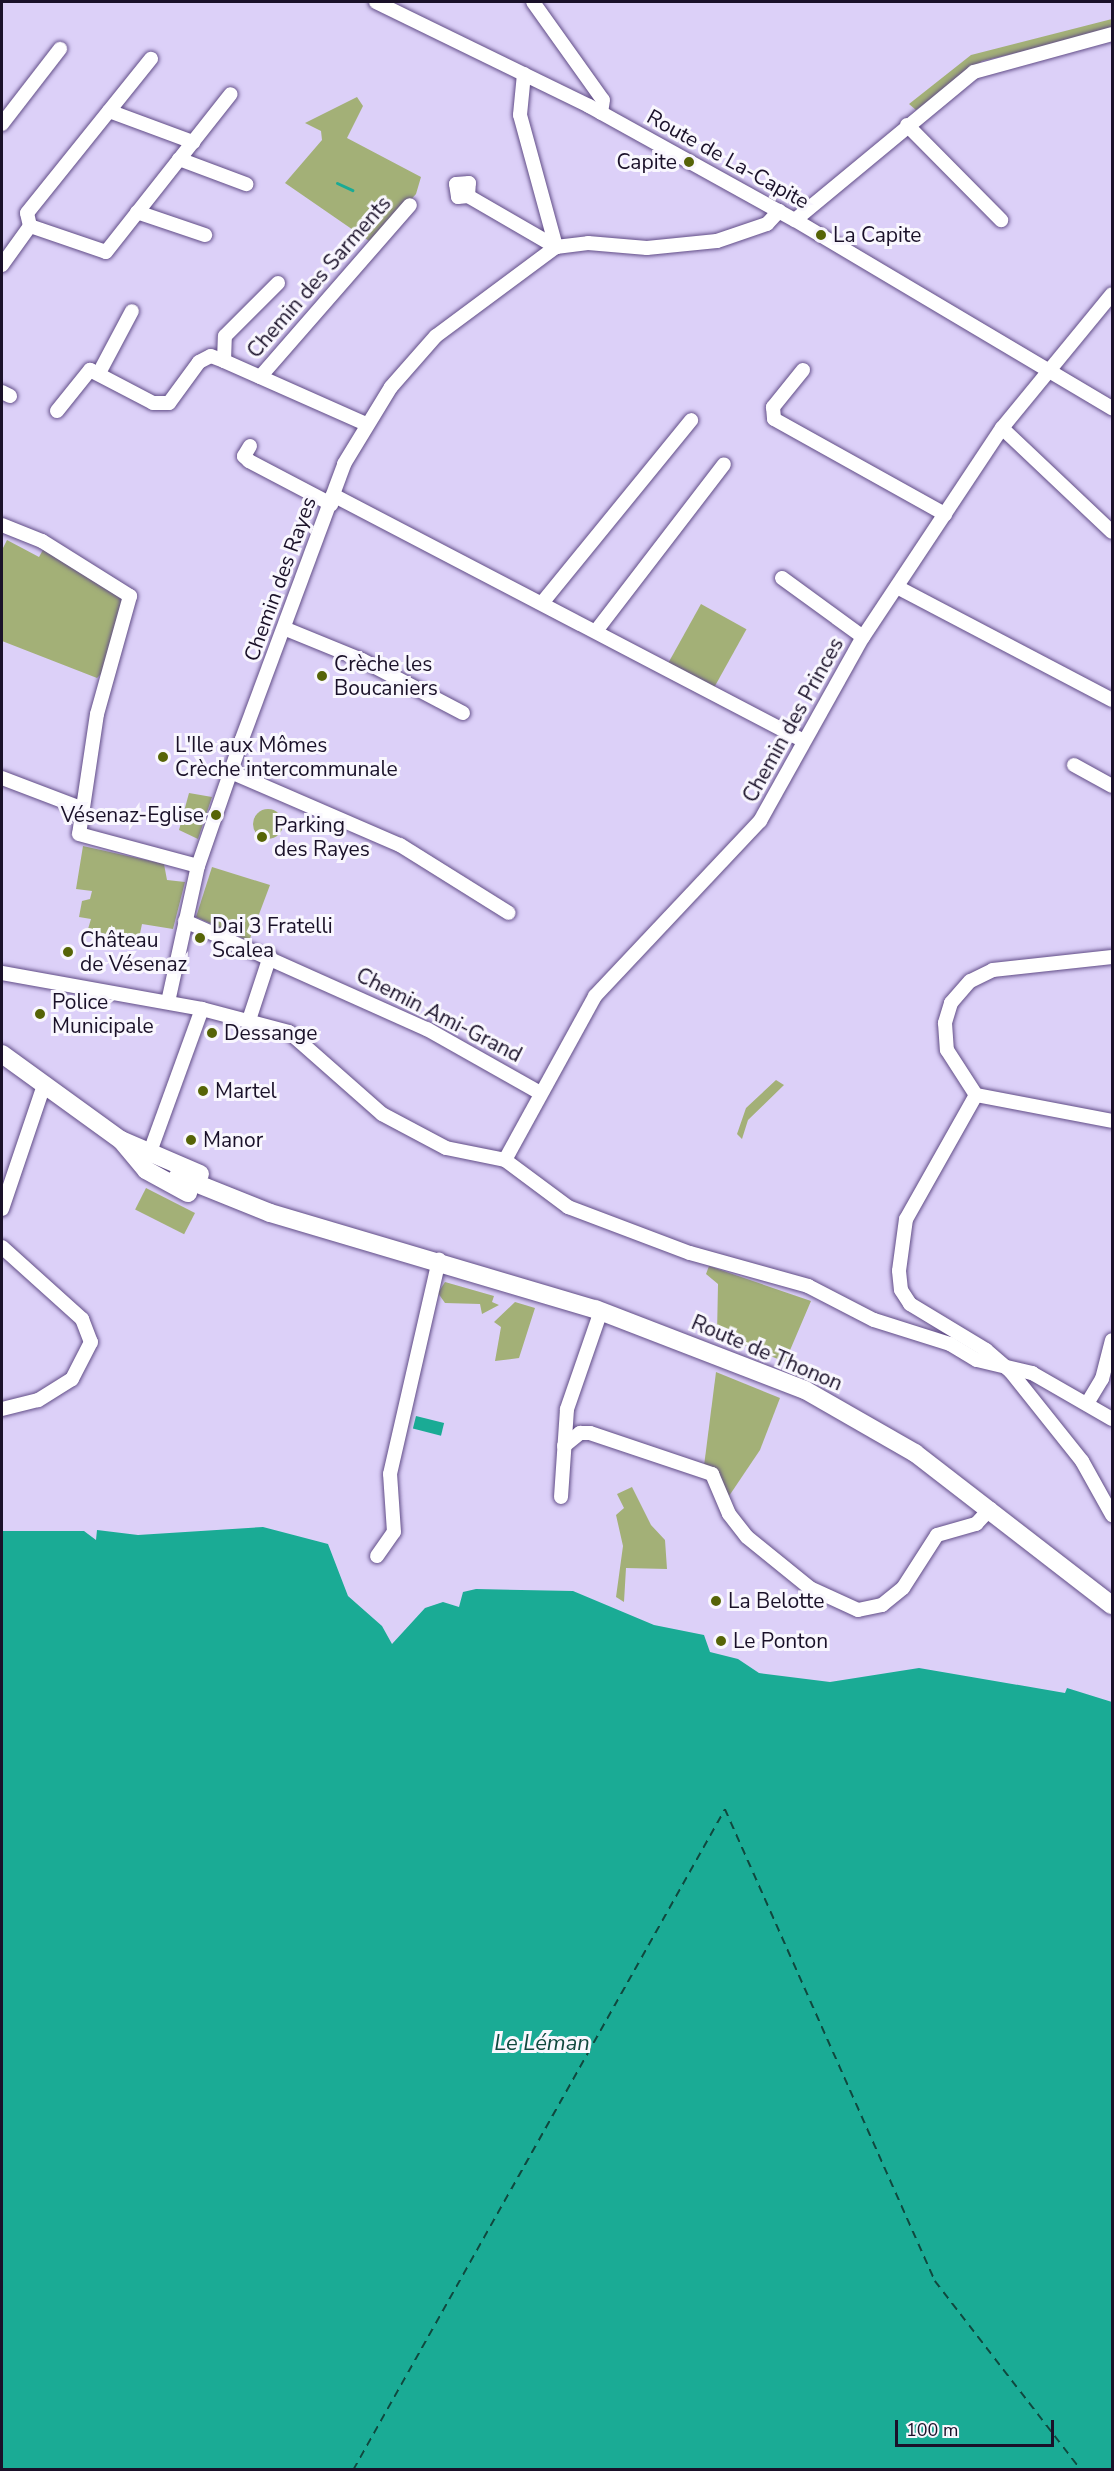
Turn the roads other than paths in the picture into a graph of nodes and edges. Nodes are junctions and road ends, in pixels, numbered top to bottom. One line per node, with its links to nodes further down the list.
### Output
1 (376, 2): 6 (street, Route de La-Capite)
2 (533, 2): 9 (street)
3 (1113, 34): 11 (street)
4 (60, 49): 10 (street)
5 (151, 59): 8 (street)
6 (524, 74): 9 (street, Route de La-Capite); 23 (street)
7 (231, 94): 12 (street)
8 (109, 111): 12 (street); 21 (street)
9 (601, 113): 17 (street, Route de La-Capite)
10 (2, 123)
11 (907, 125): 19 (street); 20 (street)
12 (193, 142): 13 (street)
13 (179, 159): 14 (street); 18 (street)
14 (246, 184)
15 (468, 196): 23 (street)
16 (410, 205): 32 (street, Chemin des Sarments)
17 (779, 211): 19 (street, Route de La-Capite); 23 (street)
18 (137, 212): 21 (street); 22 (street)
19 (795, 220): 31 (street, Route de La-Capite)
20 (1001, 220)
21 (30, 226): 24 (street)
22 (205, 235)
23 (556, 247): 36 (street, Chemin des Rayes)
24 (2, 265)
25 (278, 283): 28 (street, Chemin des Sarments)
26 (1113, 294): 31 (street, Chemin des Princes)
27 (132, 311): 29 (street)
28 (224, 361): 29 (street, Chemin des Sarments); 32 (street, Chemin des Sarments)
29 (90, 369): 34 (street)
30 (803, 370): 41 (street)
31 (1048, 370): 33 (street, Route de La-Capite); 37 (street, Chemin des Princes)
32 (260, 377): 36 (street, Chemin des Sarments)
33 (1113, 408)
34 (57, 411)
35 (690, 420): 46 (street)
36 (366, 424): 40 (street, Chemin des Rayes)
37 (1002, 428): 41 (street, Chemin des Princes); 43 (street)
38 (250, 446): 40 (street)
39 (724, 464): 48 (street)
40 (332, 500): 46 (street); 47 (street, Chemin des Rayes)
41 (945, 514): 45 (street, Chemin des Princes)
42 (2, 525): 57 (street)
43 (1113, 532)
44 (782, 578): 49 (street)
45 (897, 587): 49 (street, Chemin des Princes); 50 (street)
46 (542, 603): 48 (street)
47 (286, 629): 51 (street); 54 (street, Chemin des Rayes)
48 (596, 631): 52 (street)
49 (863, 637): 52 (street, Chemin des Princes)
50 (1113, 700)
51 (463, 713)
52 (804, 741): 69 (street, Chemin des Princes)
53 (1074, 765): 56 (street)
54 (231, 772): 58 (street, Chemin des Rayes); 59 (street)
55 (2, 778): 57 (street)
56 (1113, 786)
57 (81, 808): 58 (street)
58 (198, 866): 60 (street, Chemin des Rayes)
59 (509, 913)
60 (185, 921): 61 (street, Chemin Ami-Grand); 64 (street, Chemin des Rayes)
61 (270, 956): 66 (street); 69 (street, Chemin Ami-Grand)
62 (1113, 957): 70 (street)
63 (2, 973): 64 (street)
64 (168, 1002): 65 (street)
65 (202, 1009): 66 (street); 73 (street)
66 (249, 1020): 74 (street)
67 (2, 1054): 68 (main road, Route de Thonon)
68 (44, 1085): 72 (main road, Route de Thonon); 77 (street)
69 (540, 1093): 74 (street, Chemin des Princes)
70 (976, 1095): 71 (street); 83 (street)
71 (1113, 1121)
72 (121, 1140): 73 (main road, Route de Thonon); 75 (main road, Route de Thonon)
73 (151, 1149): 75 (main road); 78 (main road, Route de Thonon)
74 (505, 1160): 83 (street)
75 (142, 1167): 78 (main road, Route de Thonon)
76 (178, 1176): 78 (main road)
77 (2, 1209)
78 (356, 1237): 80 (main road, Route de Thonon)
79 (2, 1247): 85 (street)
80 (439, 1260): 81 (main road, Route de Thonon); 91 (street)
81 (601, 1311): 87 (street); 89 (main road, Route de Thonon)
82 (1113, 1340): 84 (street)
83 (1011, 1372): 84 (street); 90 (street)
84 (1088, 1402): 86 (street)
85 (2, 1409)
86 (1113, 1419)
87 (564, 1446): 88 (street); 89 (street)
88 (561, 1497)
89 (990, 1509): 92 (main road, Route de Thonon)
90 (1113, 1515)
91 (377, 1556)
92 (1113, 1605)

